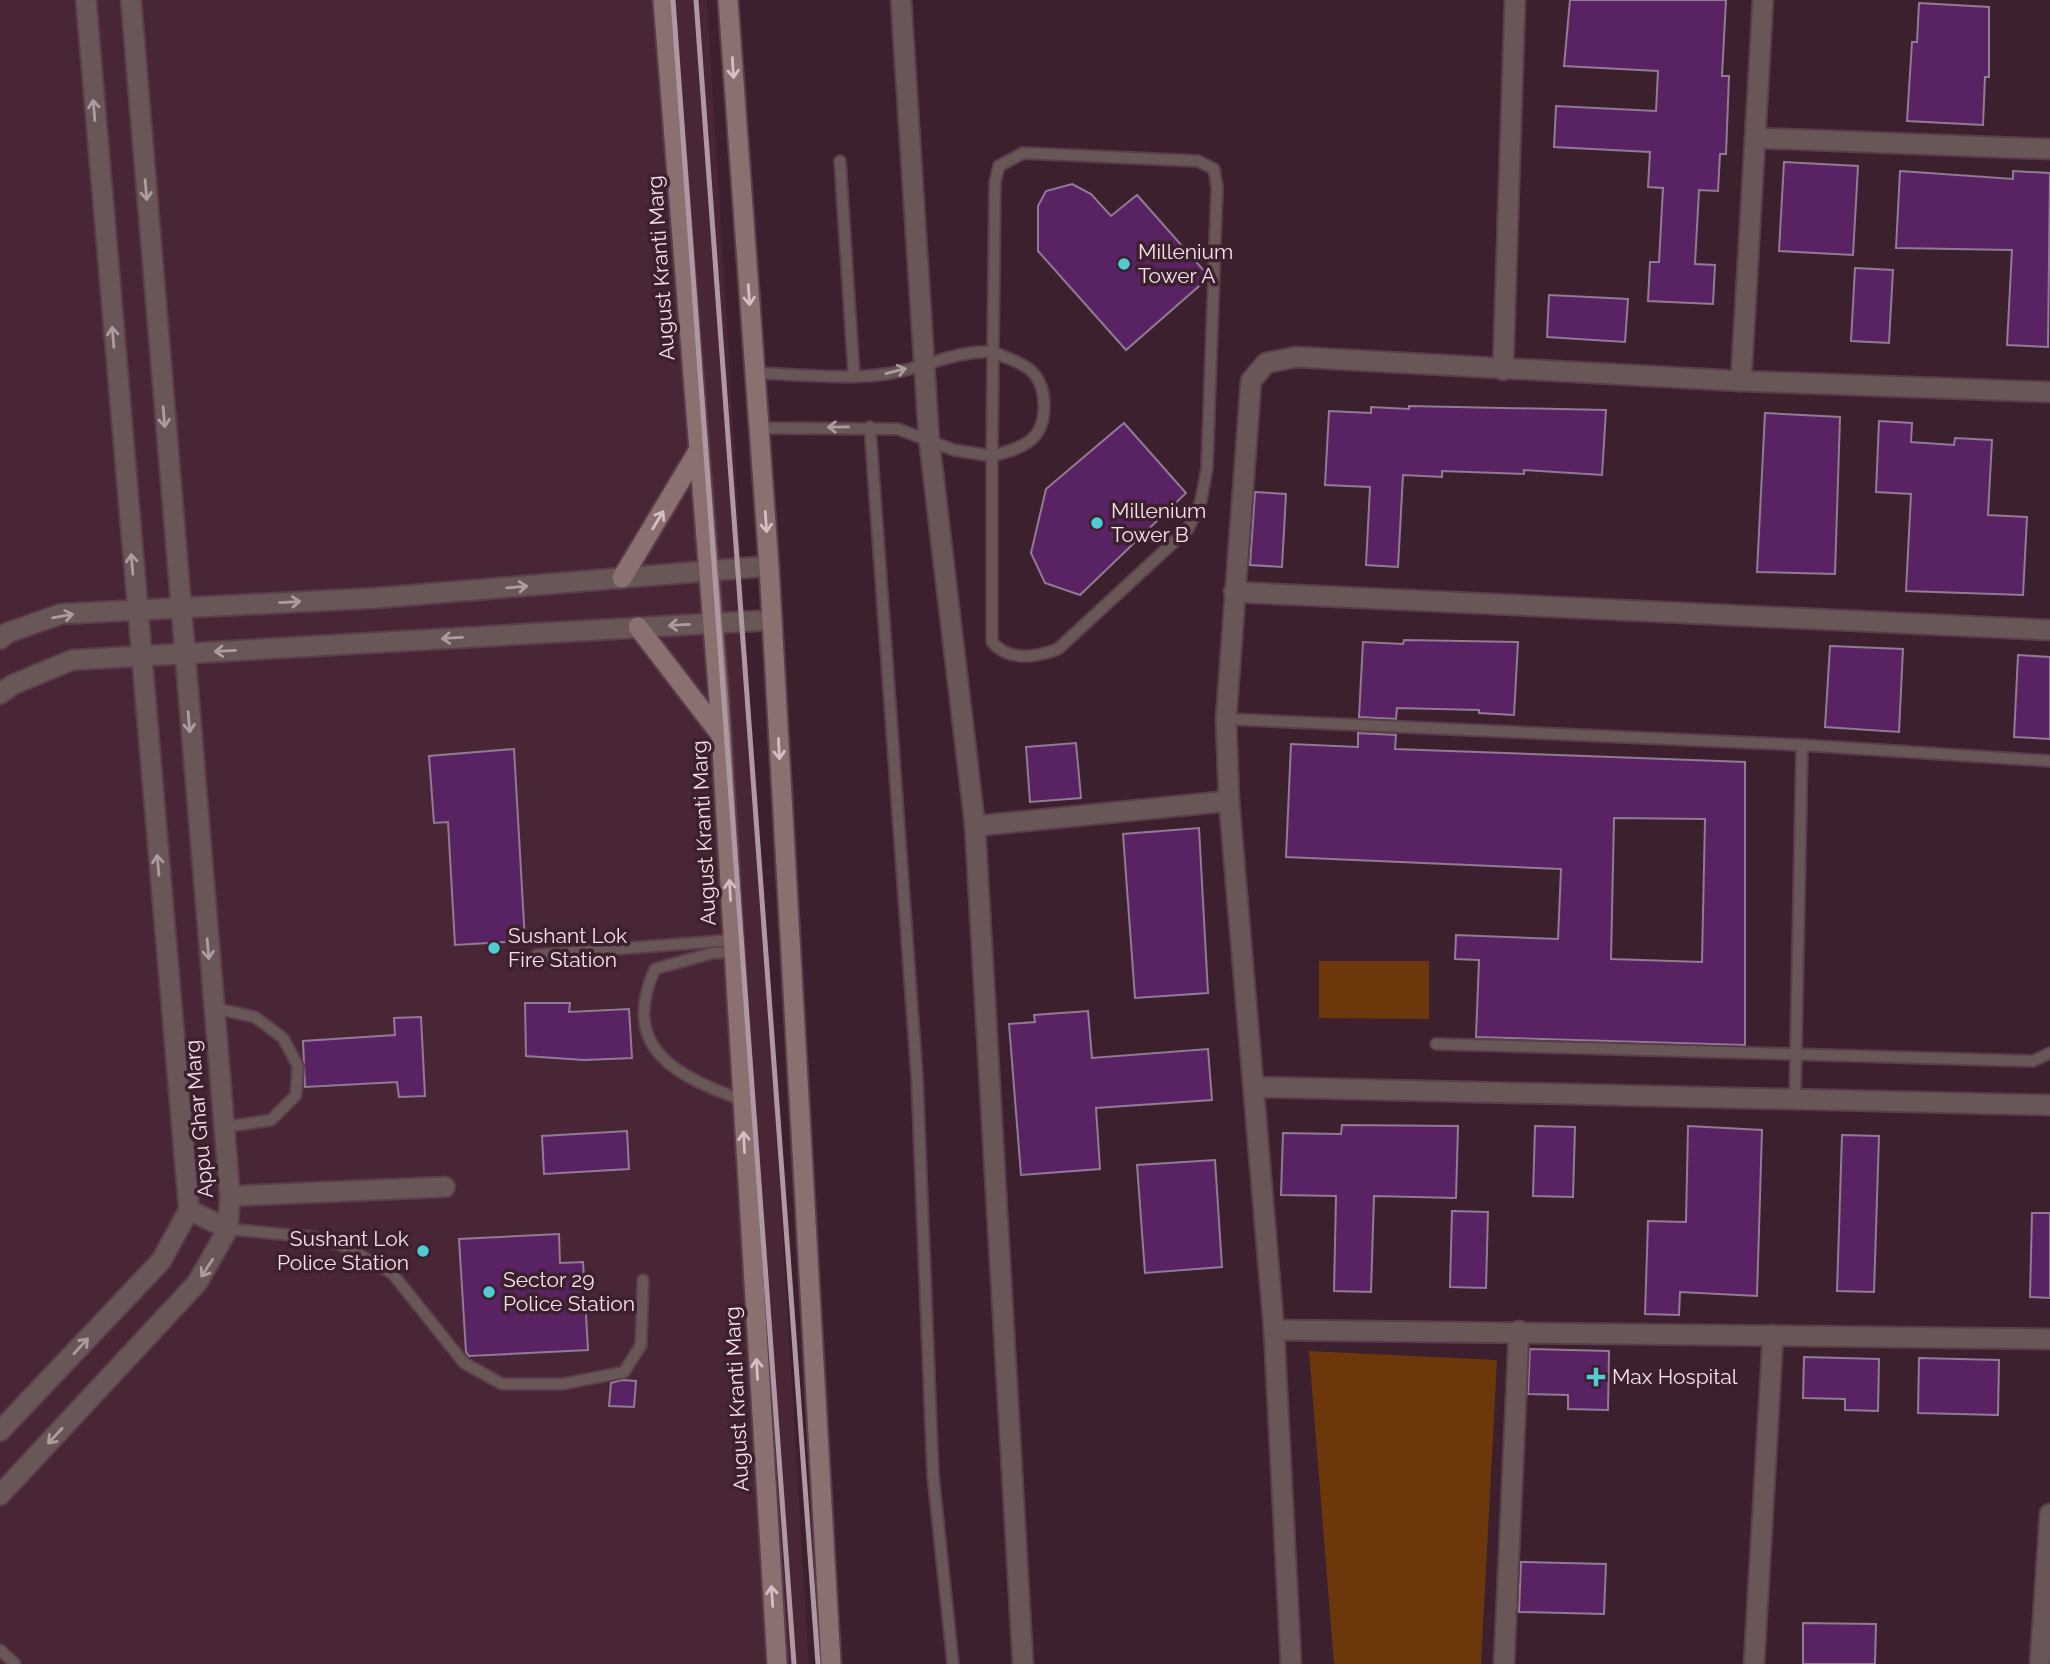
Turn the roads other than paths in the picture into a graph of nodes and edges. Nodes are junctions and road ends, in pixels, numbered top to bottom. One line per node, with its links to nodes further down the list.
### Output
1 (86, 0): 28 (street, Appu Ghar Marg, one-way to 1)
2 (131, 0): 27 (street, Appu Ghar Marg, one-way to 27)
3 (663, 0): 21 (main road, August Kranti Marg)
4 (728, 0): 14 (main road, one-way to 14)
5 (901, 0): 12 (street)
6 (1515, 0): 13 (street)
7 (1763, 0): 8 (street)
8 (1755, 138): 9 (street); 16 (street)
9 (2050, 149)
10 (839, 161): 15 (lane)
11 (993, 352): 12 (lane); 22 (lane); 22 (lane); 22 (lane)
12 (922, 364): 15 (lane, one-way to 12); 20 (street)
13 (1503, 369): 16 (street); 26 (street)
14 (755, 373): 15 (lane); 19 (main road)
15 (854, 376)
16 (1741, 381): 17 (street)
17 (2050, 392)
18 (870, 427): 19 (lane, one-way to 19); 20 (lane); 70 (lane)
19 (759, 428): 23 (main road, one-way to 23)
20 (929, 439): 22 (lane); 42 (street)
21 (698, 453): 24 (main road, August Kranti Marg); 25 (main road, one-way to 21)
22 (992, 456)
23 (769, 566): 24 (street); 29 (main road)
24 (707, 571): 25 (street); 30 (main road, August Kranti Marg)
25 (622, 578): 27 (street, one-way to 25)
26 (1234, 592): 32 (street); 37 (street)
27 (180, 608): 28 (street); 34 (street, Appu Ghar Marg)
28 (136, 611): 33 (street, one-way to 28); 35 (street, Appu Ghar Marg)
29 (772, 620): 30 (street); 69 (main road, one-way to 69)
30 (711, 624): 31 (street, one-way to 31); 38 (main road, August Kranti Marg)
31 (638, 627): 34 (street, one-way to 34); 38 (main road)
32 (2050, 630)
33 (0, 639)
34 (183, 654): 35 (street); 45 (street, Appu Ghar Marg, one-way to 45)
35 (139, 656): 36 (street); 56 (street, Appu Ghar Marg, one-way to 35)
36 (0, 694)
37 (1226, 719): 39 (lane); 41 (street)
38 (721, 735): 43 (main road, August Kranti Marg, one-way to 38)
39 (1802, 745): 40 (lane); 48 (lane)
40 (2050, 761)
41 (1229, 801): 42 (street); 49 (street)
42 (975, 826): 71 (street)
43 (733, 946): 44 (lane); 51 (main road, August Kranti Marg); 51 (lane)
44 (537, 955)
45 (213, 1007): 53 (street, Appu Ghar Marg); 53 (lane)
46 (1436, 1044): 48 (lane)
47 (2050, 1052): 48 (lane)
48 (1793, 1054): 50 (lane)
49 (1254, 1087): 50 (street); 59 (street)
50 (1794, 1099): 52 (street)
51 (742, 1100): 68 (main road, August Kranti Marg, one-way to 51)
52 (2050, 1105)
53 (224, 1127): 55 (street, Appu Ghar Marg)
54 (445, 1186): 55 (street)
55 (230, 1196): 57 (street, Appu Ghar Marg)
56 (189, 1210): 57 (street); 63 (street, Appu Ghar Marg, one-way to 56)
57 (228, 1229): 58 (lane); 64 (street, Appu Ghar Marg, one-way to 64)
58 (643, 1280)
59 (1275, 1330): 60 (street); 72 (street)
60 (1519, 1331): 61 (street); 73 (street)
61 (1773, 1335): 62 (street); 74 (street)
62 (2050, 1339)
63 (0, 1431)
64 (0, 1495)
65 (2050, 1514): 75 (street)
66 (0, 1650): 67 (lane)
67 (16, 1664)
68 (777, 1664)
69 (831, 1664)
70 (953, 1664)
71 (1023, 1664)
72 (1291, 1664)
73 (1504, 1664)
74 (1754, 1664)
75 (2040, 1664)

